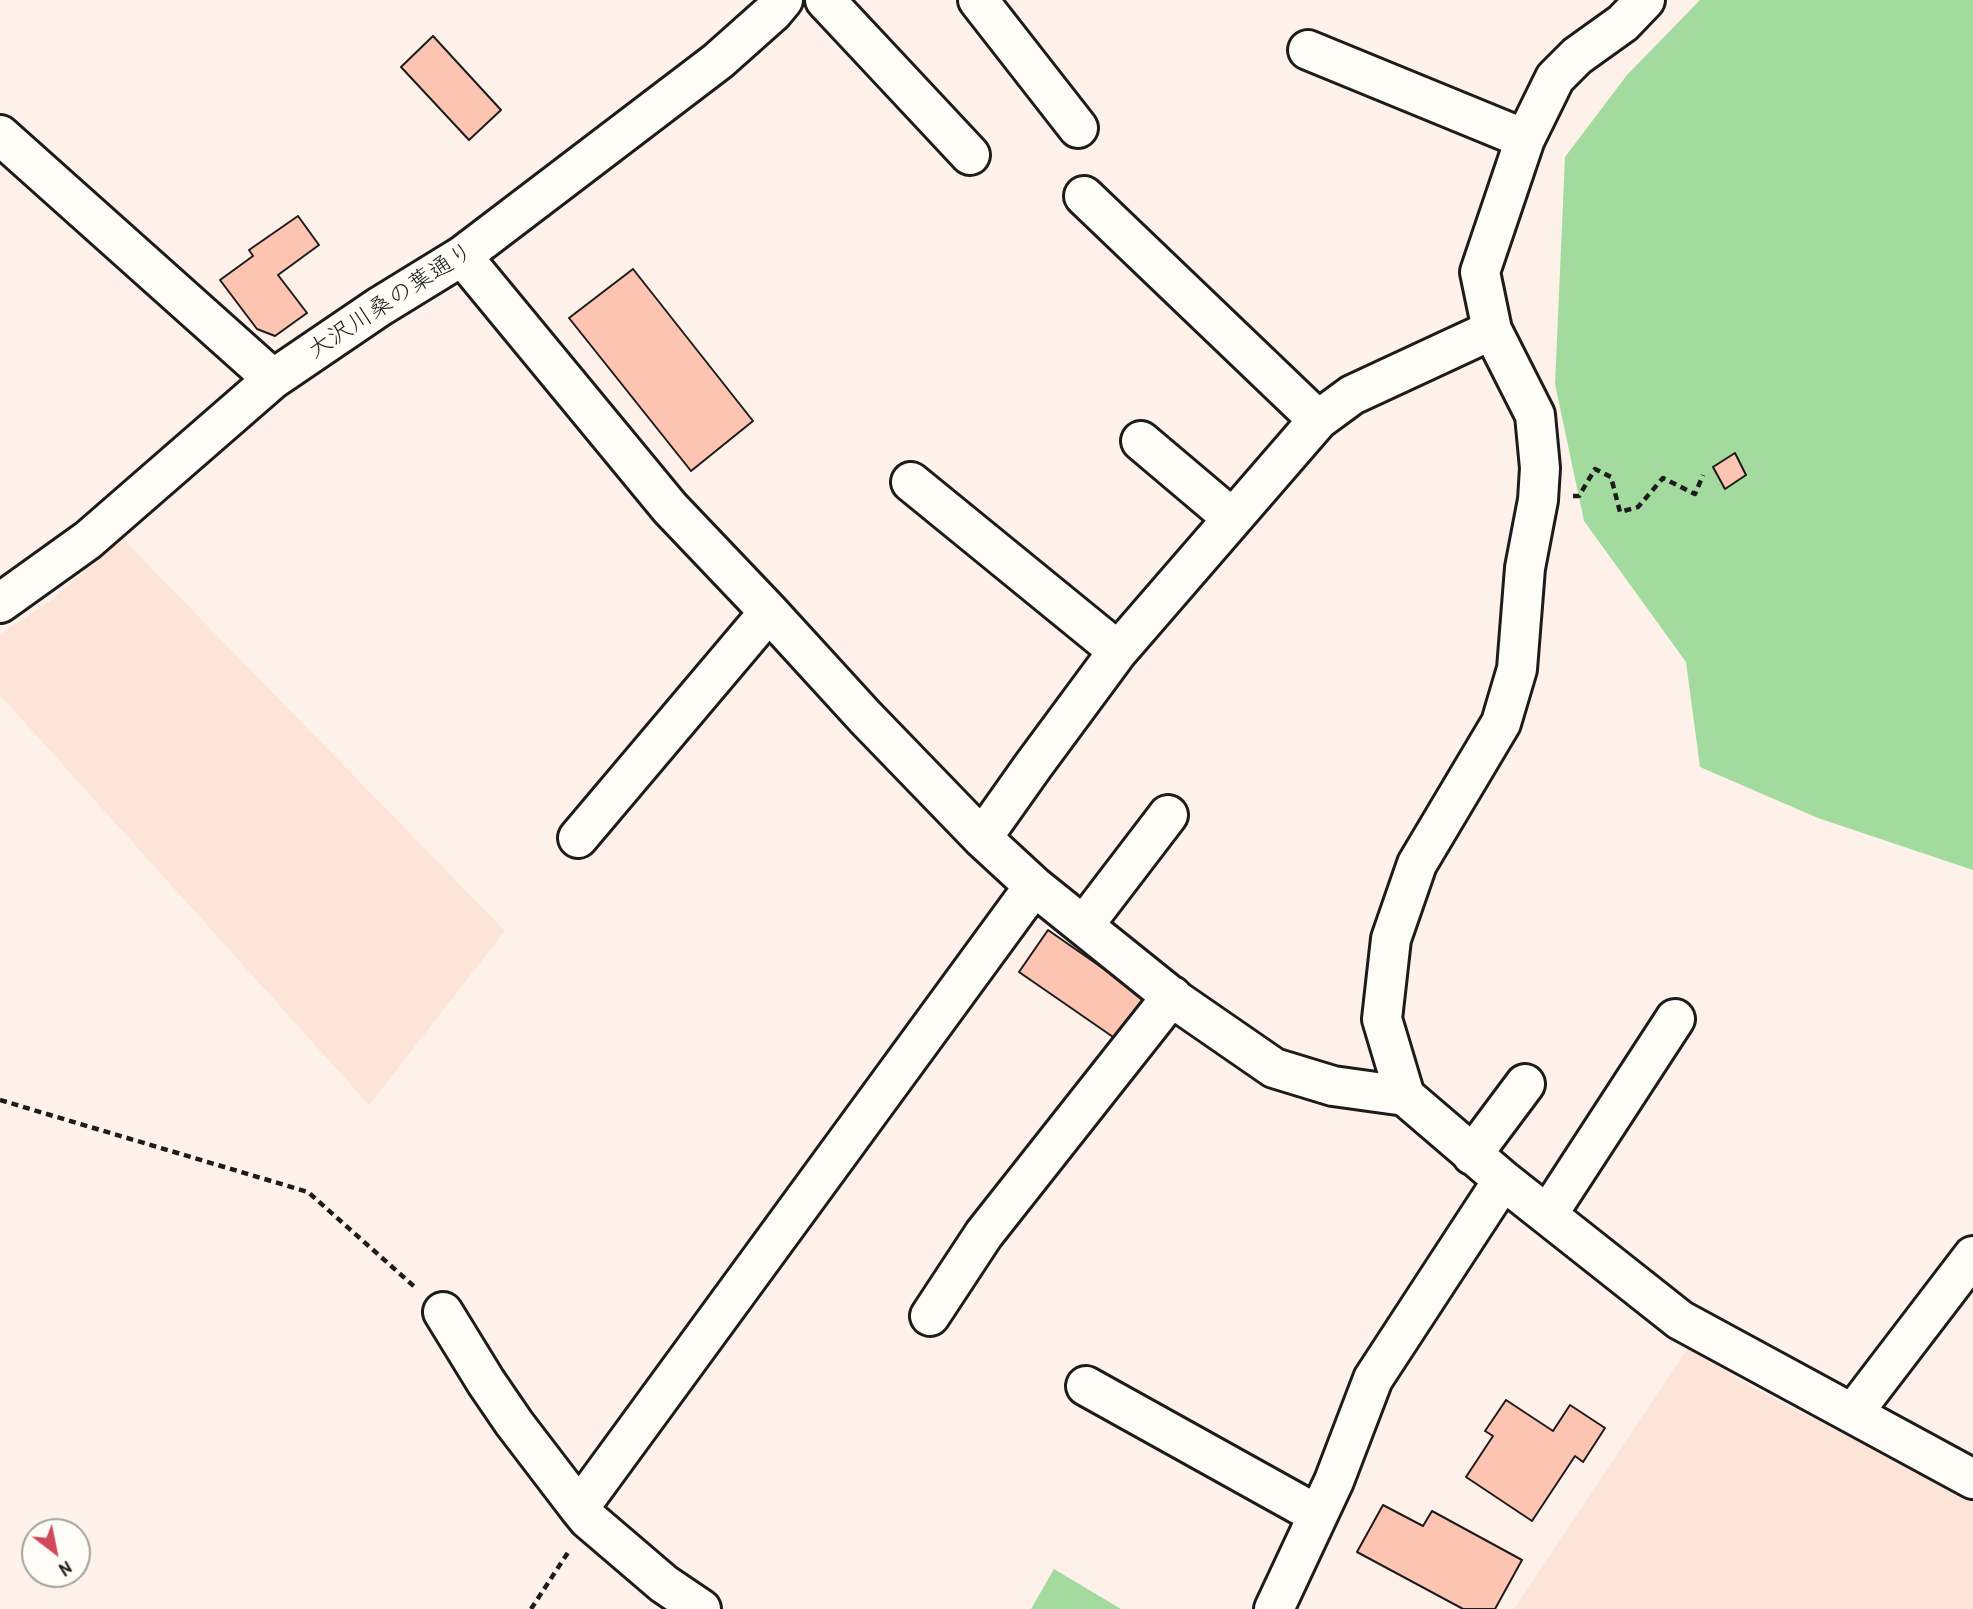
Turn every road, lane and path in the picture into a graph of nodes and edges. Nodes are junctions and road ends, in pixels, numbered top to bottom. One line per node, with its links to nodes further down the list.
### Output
1 (783, 0): 11 (street, 大沢川桑の葉通り)
2 (825, 0): 9 (street)
3 (978, 0): 6 (street)
4 (1645, 0): 8 (street)
5 (1308, 50): 8 (street)
6 (1078, 128)
7 (0, 135): 13 (street)
8 (1525, 139): 12 (street)
9 (970, 155)
10 (1084, 196): 14 (street)
11 (463, 256): 13 (street, 大沢川桑の葉通り); 21 (street)
12 (1492, 330): 14 (street); 18 (street)
13 (273, 379): 20 (street, 大沢川桑の葉通り)
14 (1318, 419): 19 (street)
15 (1141, 441): 19 (street)
16 (1703, 475): 18 (path)
17 (911, 482): 22 (street)
18 (1538, 500): 31 (street)
19 (1232, 518): 22 (street)
20 (0, 603)
21 (769, 612): 24 (street); 25 (street)
22 (1118, 651): 25 (street)
23 (1168, 815): 27 (street)
24 (579, 838)
25 (982, 838): 26 (street)
26 (1034, 886): 27 (street); 42 (street)
27 (1084, 925): 28 (street)
28 (1172, 996): 31 (street); 38 (street)
29 (1675, 1018): 35 (street)
30 (1525, 1084): 33 (street)
31 (1405, 1096): 33 (street)
32 (0, 1100): 37 (path)
33 (1472, 1155): 34 (street)
34 (1503, 1180): 35 (street); 43 (street)
35 (1548, 1214): 40 (street)
36 (1973, 1256): 40 (street)
37 (443, 1312): 42 (street)
38 (930, 1316)
39 (1086, 1386): 43 (street)
40 (1853, 1413): 41 (street)
41 (1973, 1479)
42 (584, 1513): 44 (path); 45 (street)
43 (1318, 1516): 46 (street)
44 (531, 1609)
45 (701, 1609)
46 (1274, 1609)

